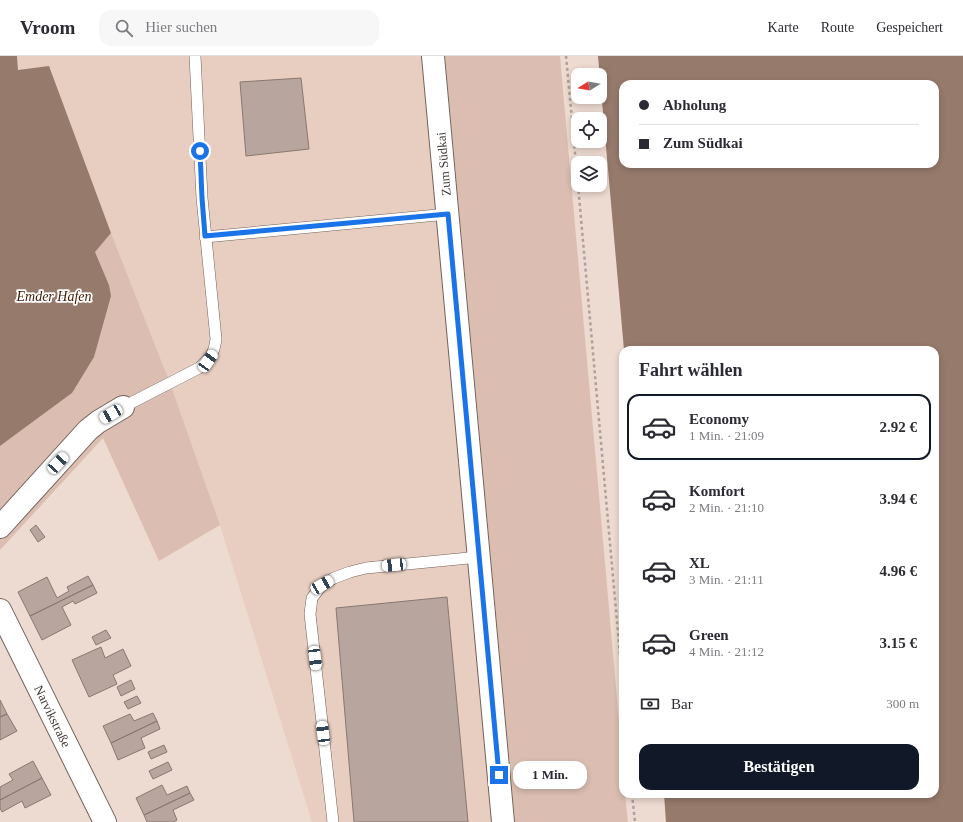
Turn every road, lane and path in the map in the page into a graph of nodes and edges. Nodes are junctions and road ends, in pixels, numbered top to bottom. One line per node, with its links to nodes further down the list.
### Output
1 (195, 56): 7 (lane)
2 (433, 56): 6 (street, Zum Südkai)
3 (566, 56): 4 (path)
4 (575, 156)
5 (579, 192): 12 (path)
6 (448, 214): 7 (lane); 10 (street, Zum Südkai)
7 (205, 236): 8 (lane)
8 (123, 407): 9 (street)
9 (0, 527)
10 (479, 557): 15 (lane); 16 (street, Zum Südkai)
11 (0, 610): 14 (street, Narvikstraße)
12 (619, 643)
13 (632, 798): 17 (path)
14 (105, 822)
15 (333, 822)
16 (503, 822)
17 (635, 822)

